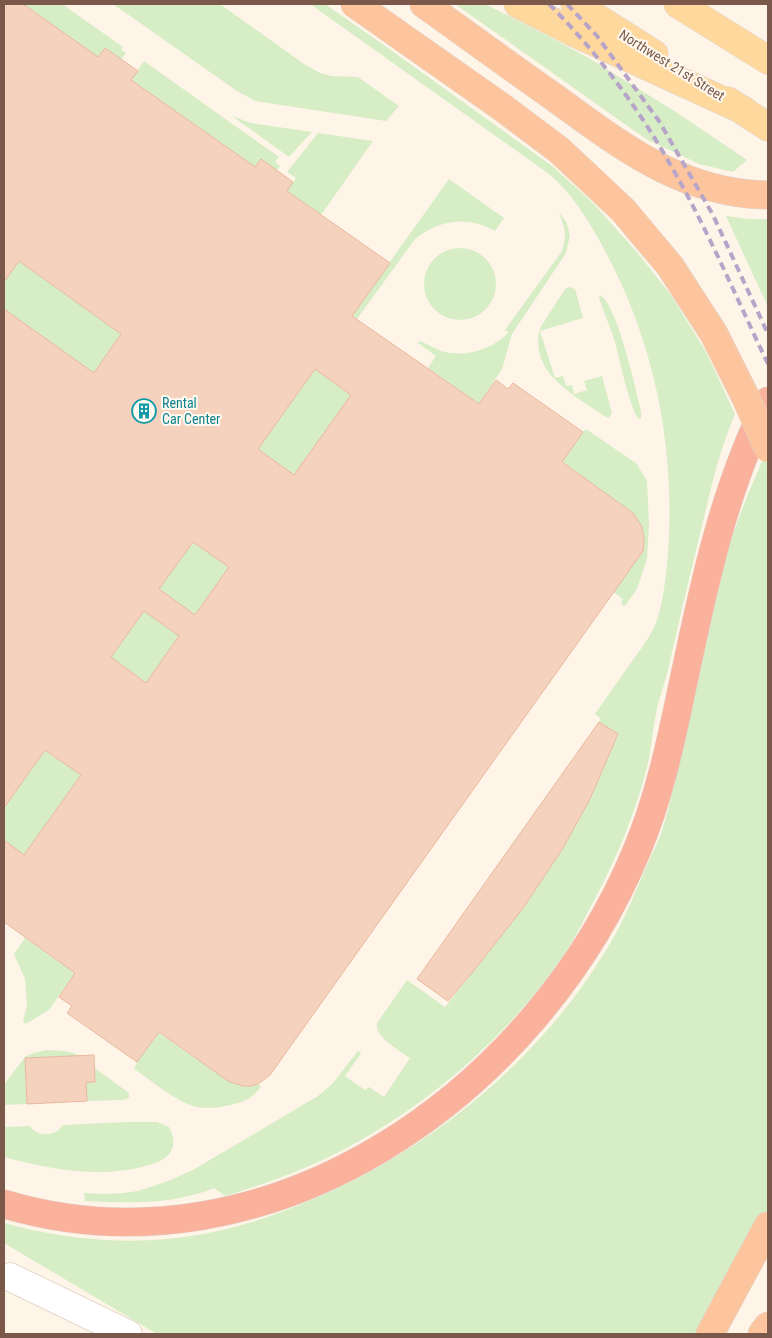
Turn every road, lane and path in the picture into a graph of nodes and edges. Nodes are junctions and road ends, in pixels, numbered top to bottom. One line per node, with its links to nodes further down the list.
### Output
1 (355, 4): 11 (highway, bridge)
2 (424, 4): 9 (highway)
3 (518, 4): 7 (main road)
4 (575, 4): 7 (main road, Northwest 21st Street)
5 (678, 4): 6 (main road)
6 (768, 60)
7 (743, 110): 8 (main road, Northwest 21st Street)
8 (768, 127)
9 (768, 195)
10 (768, 401): 12 (highway)
11 (768, 448)
12 (4, 1204)
13 (768, 1226): 19 (highway)
14 (768, 1263): 19 (highway)
15 (7, 1275): 17 (street); 18 (street)
16 (768, 1326): 20 (highway)
17 (84, 1334)
18 (128, 1334)
19 (711, 1334)
20 (762, 1334)

